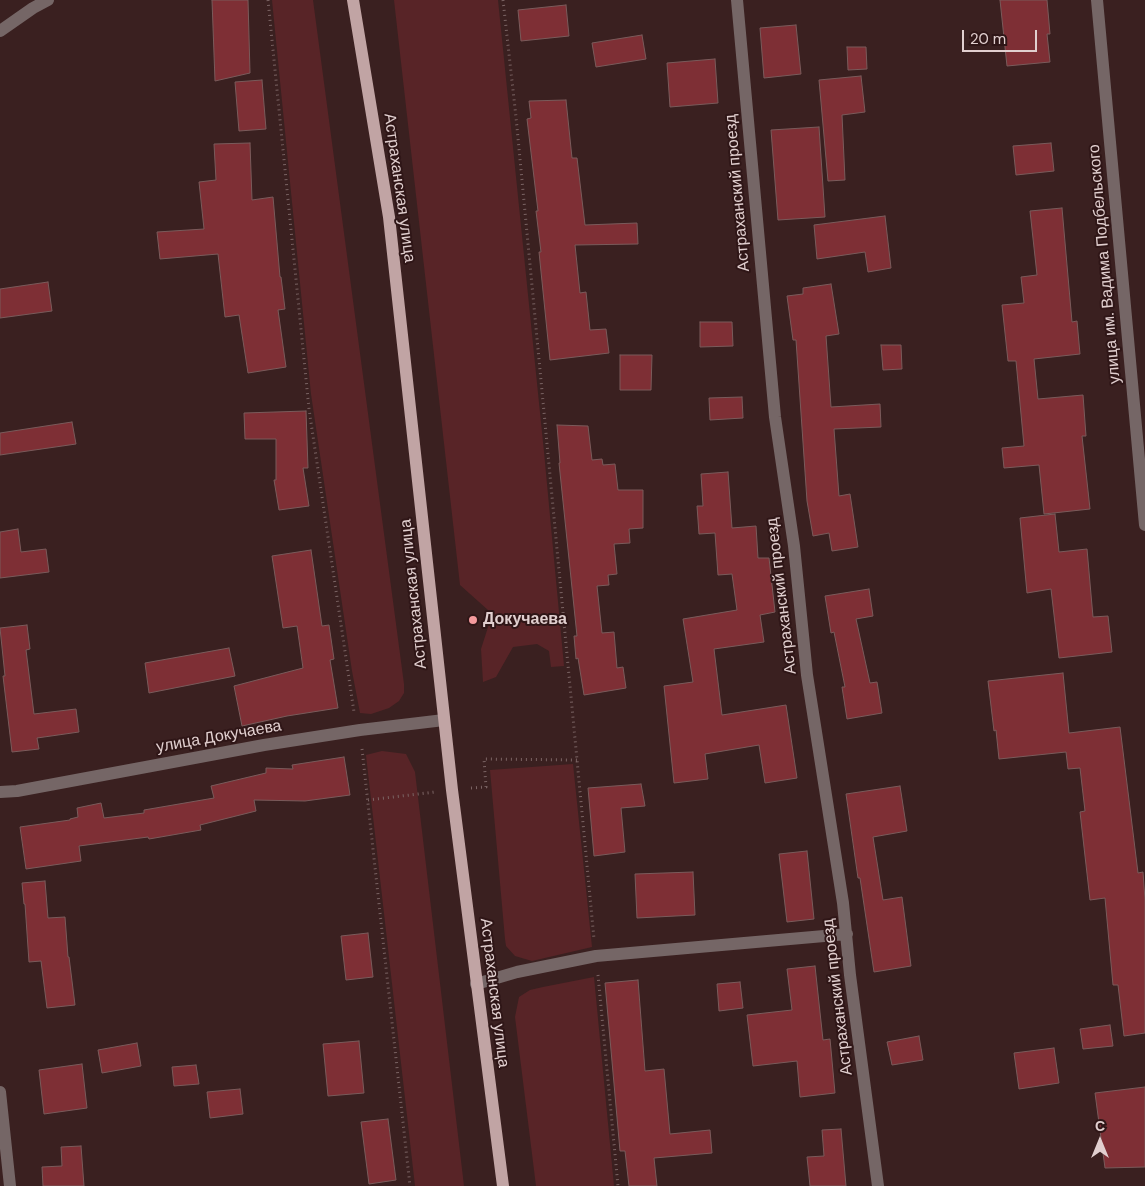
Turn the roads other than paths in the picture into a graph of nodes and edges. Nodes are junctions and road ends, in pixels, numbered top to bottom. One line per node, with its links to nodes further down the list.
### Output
1 (48, 0): 5 (street)
2 (353, 0): 7 (main road, Астраханская улица)
3 (737, 0): 9 (street, Астраханский проезд)
4 (1097, 0): 6 (street, улица им. Вадима Подбельского)
5 (0, 31)
6 (1145, 525)
7 (444, 720): 8 (street, улица Докучаева); 10 (main road, Астраханская улица)
8 (0, 792)
9 (847, 934): 10 (street); 14 (street, Астраханский проезд)
10 (476, 984): 13 (main road, Астраханская улица)
11 (0, 1092): 12 (street)
12 (10, 1186)
13 (503, 1186)
14 (878, 1186)

